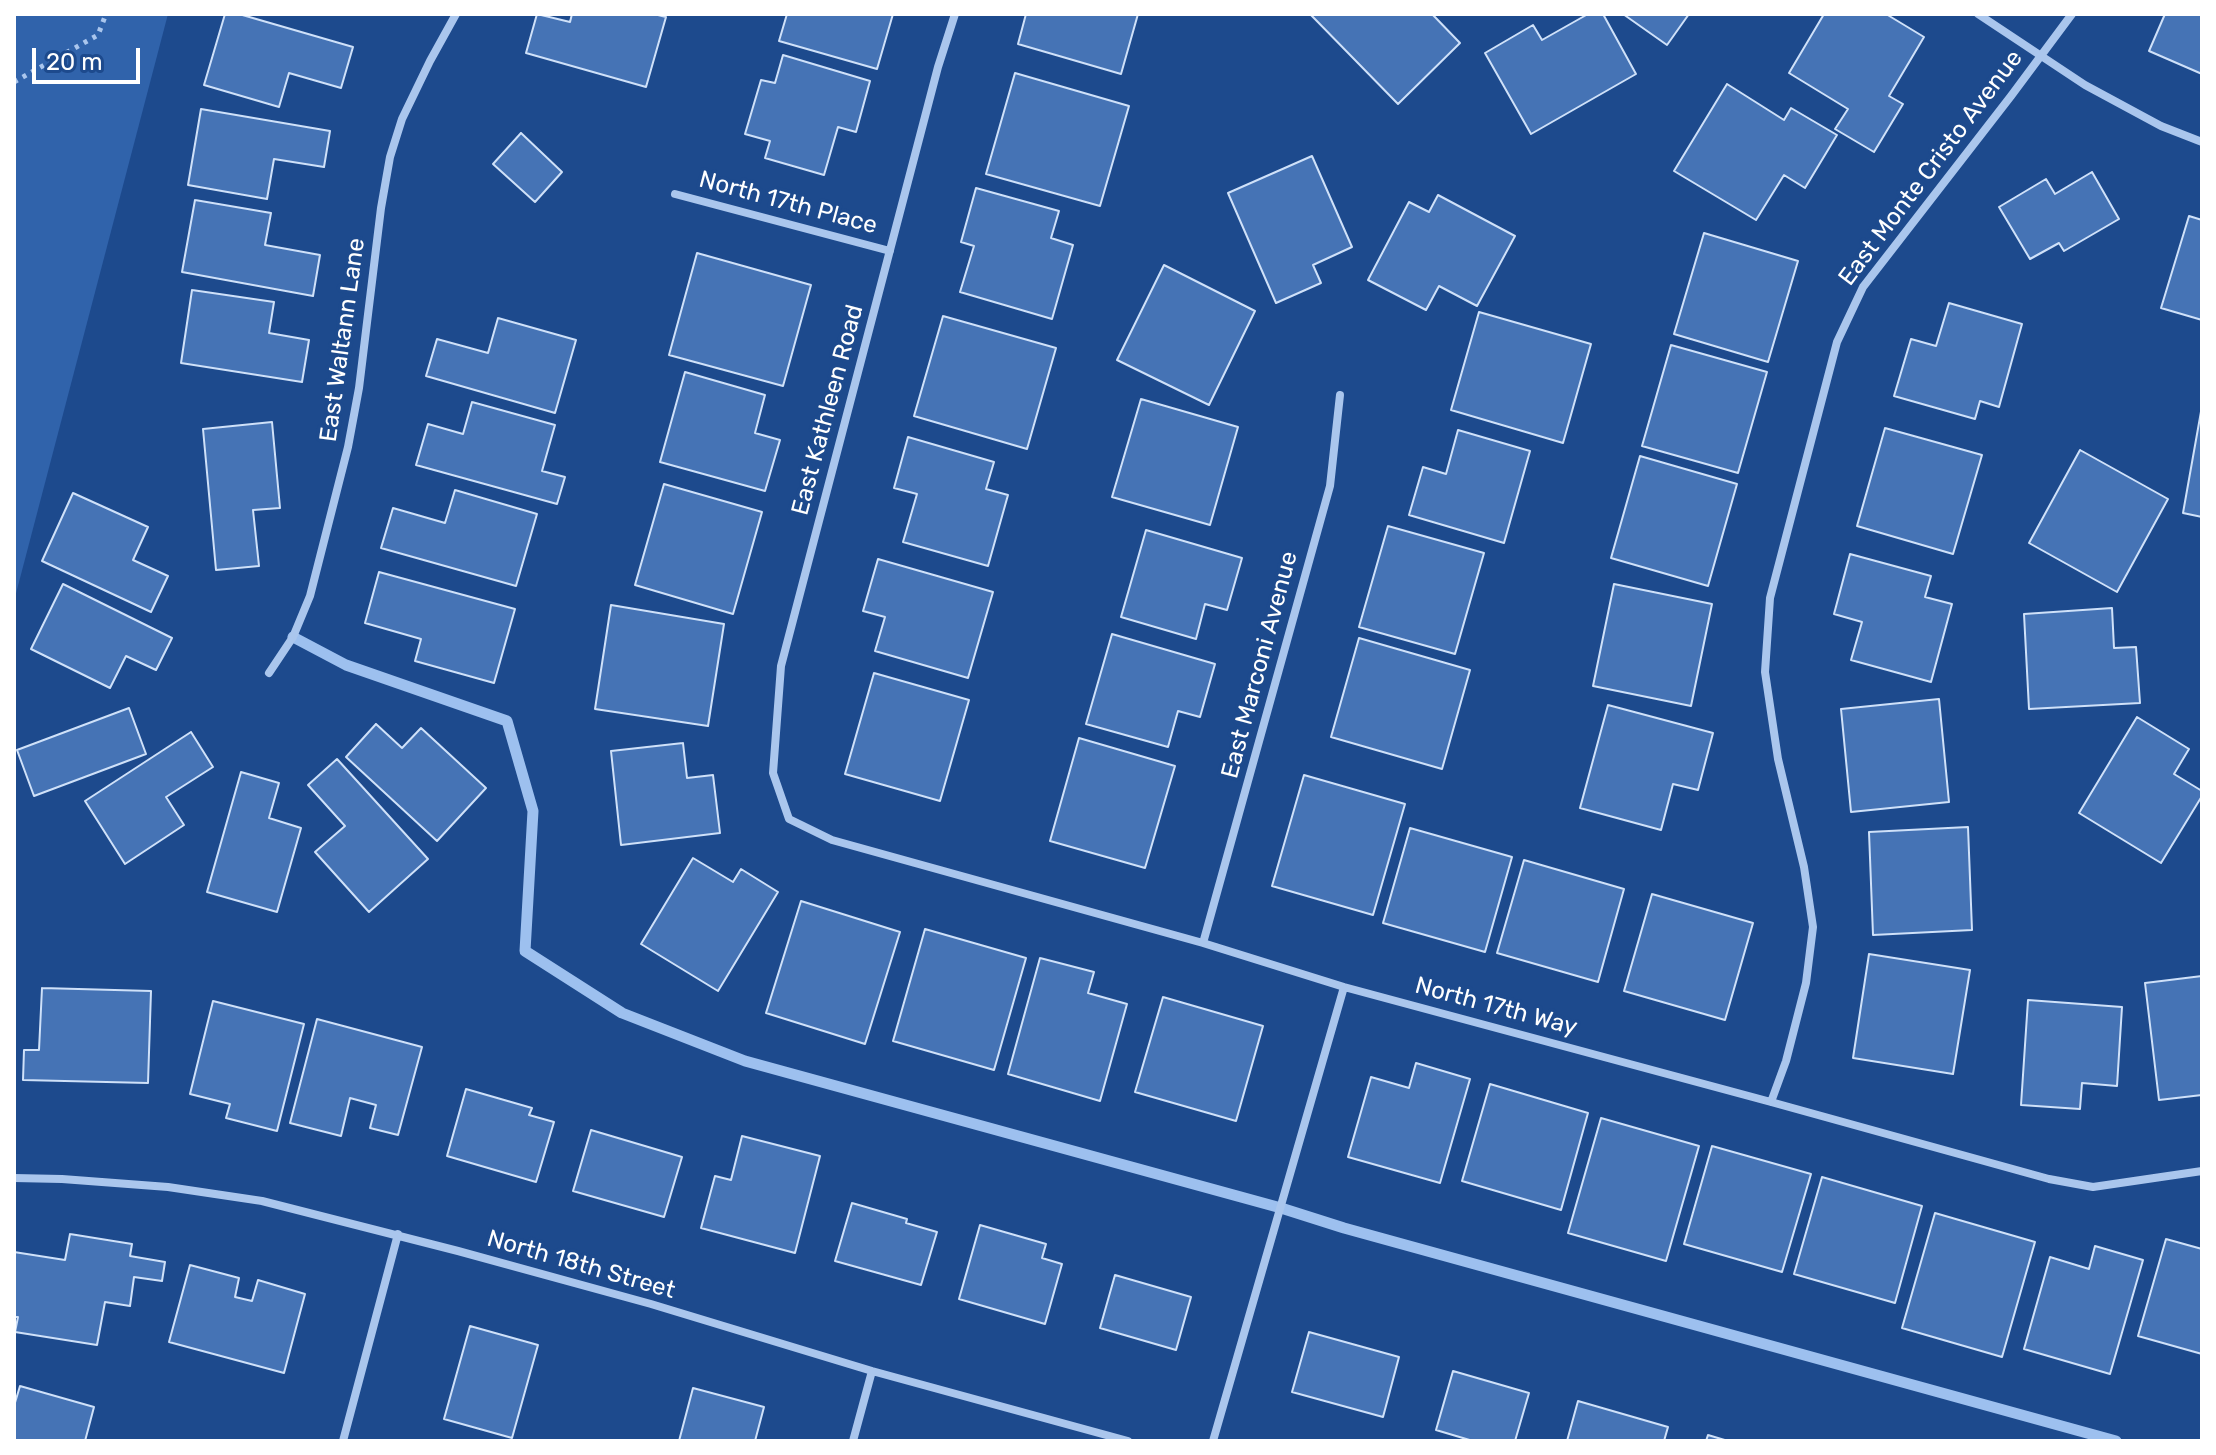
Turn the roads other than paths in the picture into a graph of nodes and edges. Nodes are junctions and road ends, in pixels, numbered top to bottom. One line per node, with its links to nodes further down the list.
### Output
1 (456, 14): 10 (street, East Waltann Lane)
2 (955, 14): 8 (street, East Kathleen Road)
3 (1978, 14): 5 (street)
4 (2072, 14): 5 (street, East Monte Cristo Avenue)
5 (2039, 56): 6 (street); 14 (street, East Monte Cristo Avenue)
6 (2202, 142)
7 (675, 194): 8 (street, North 17th Place)
8 (890, 251): 11 (street, East Kathleen Road)
9 (1340, 395): 12 (street, East Marconi Avenue)
10 (269, 673)
11 (789, 819): 12 (street, North 17th Way)
12 (1203, 943): 13 (street, North 17th Way)
13 (1344, 987): 14 (street, North 17th Way); 22 (street)
14 (1771, 1102): 15 (street, North 17th Way)
15 (2202, 1171)
16 (14, 1178): 17 (street, North 18th Street)
17 (398, 1234): 18 (street, North 18th Street); 19 (street)
18 (872, 1371): 20 (street); 21 (street, North 18th Street)
19 (343, 1441)
20 (853, 1441)
21 (1128, 1441)
22 (1213, 1441)

